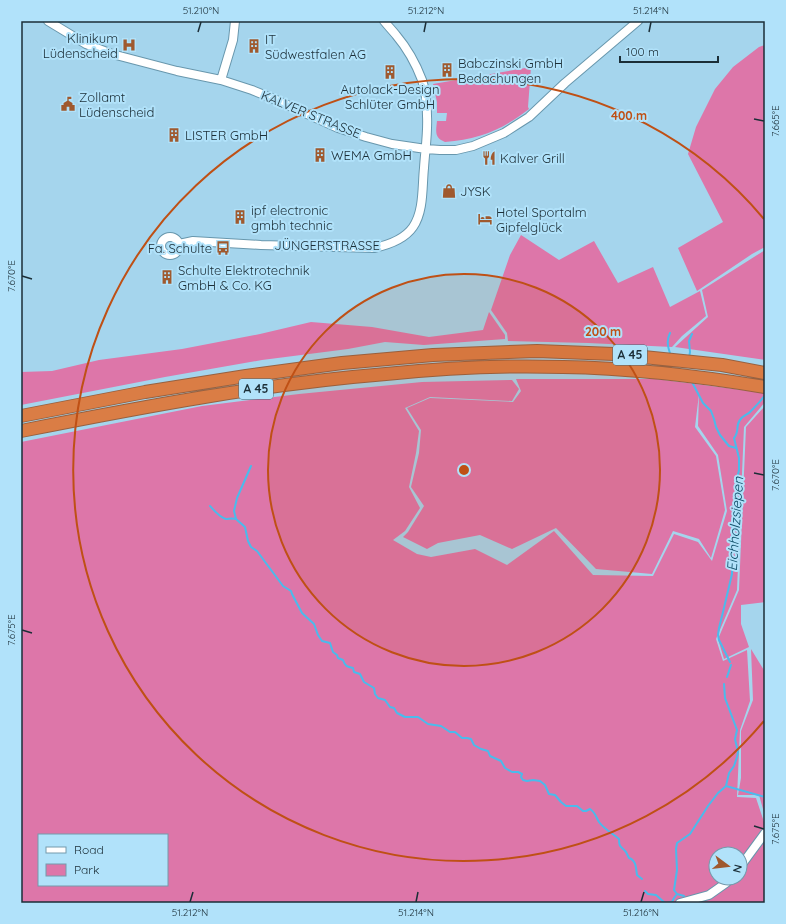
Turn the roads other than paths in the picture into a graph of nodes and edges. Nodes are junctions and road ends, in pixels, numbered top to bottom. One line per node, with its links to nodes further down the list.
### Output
1 (48, 21): 5 (street, KALVER STRASSE)
2 (235, 21): 5 (street)
3 (384, 21): 6 (street, JÜNGERSTRASSE)
4 (638, 21): 6 (street, KALVER STRASSE)
5 (221, 80): 6 (street, KALVER STRASSE)
6 (426, 150): 7 (street, JÜNGERSTRASSE)
7 (179, 244)
8 (765, 373): 10 (highway, A 45)
9 (765, 388): 11 (highway, A 45)
10 (21, 416)
11 (21, 431)
12 (765, 833): 13 (street)
13 (748, 856)
14 (722, 886): 15 (street)
15 (680, 903)

